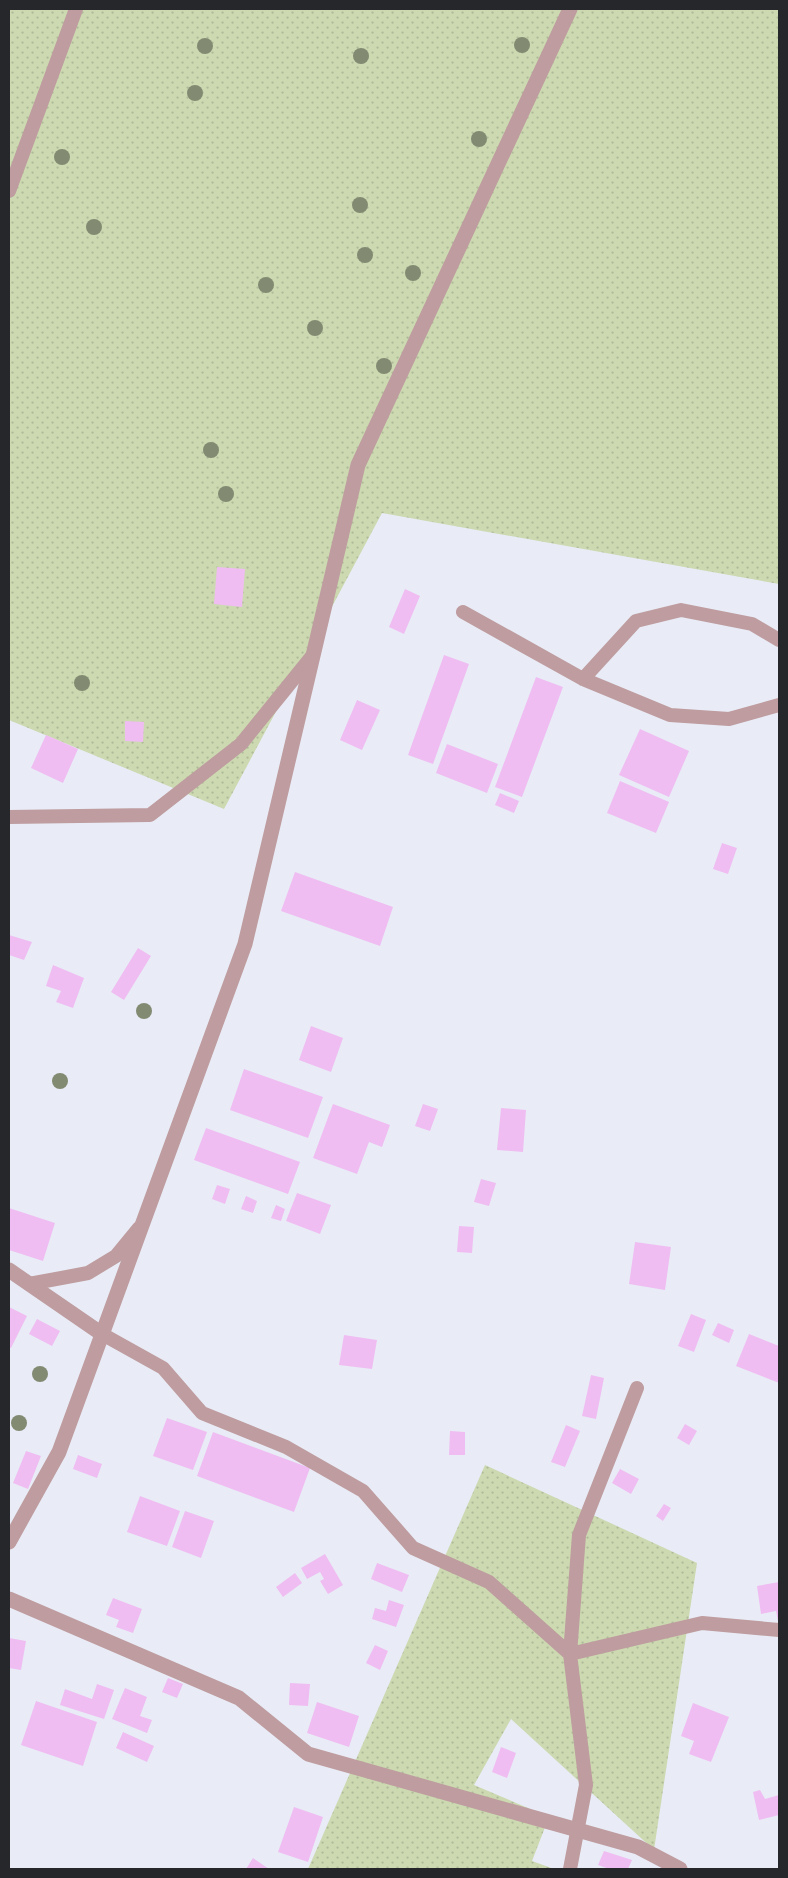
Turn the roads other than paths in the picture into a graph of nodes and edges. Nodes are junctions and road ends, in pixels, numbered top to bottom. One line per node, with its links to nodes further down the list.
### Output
1 (76, 9): 3 (lane)
2 (570, 9): 6 (street)
3 (9, 191)
4 (463, 612): 7 (lane)
5 (779, 640): 7 (lane)
6 (313, 655): 9 (lane); 10 (street)
7 (583, 679): 8 (lane)
8 (779, 705)
9 (9, 817)
10 (143, 1224): 12 (lane); 13 (street)
11 (9, 1270): 12 (street)
12 (29, 1284): 13 (street)
13 (102, 1334): 15 (street); 18 (lane)
14 (637, 1388): 18 (lane)
15 (9, 1542)
16 (9, 1599): 19 (street)
17 (779, 1630): 18 (lane)
18 (570, 1654): 19 (lane)
19 (577, 1830): 20 (lane); 21 (street)
20 (570, 1869)
21 (680, 1869)

